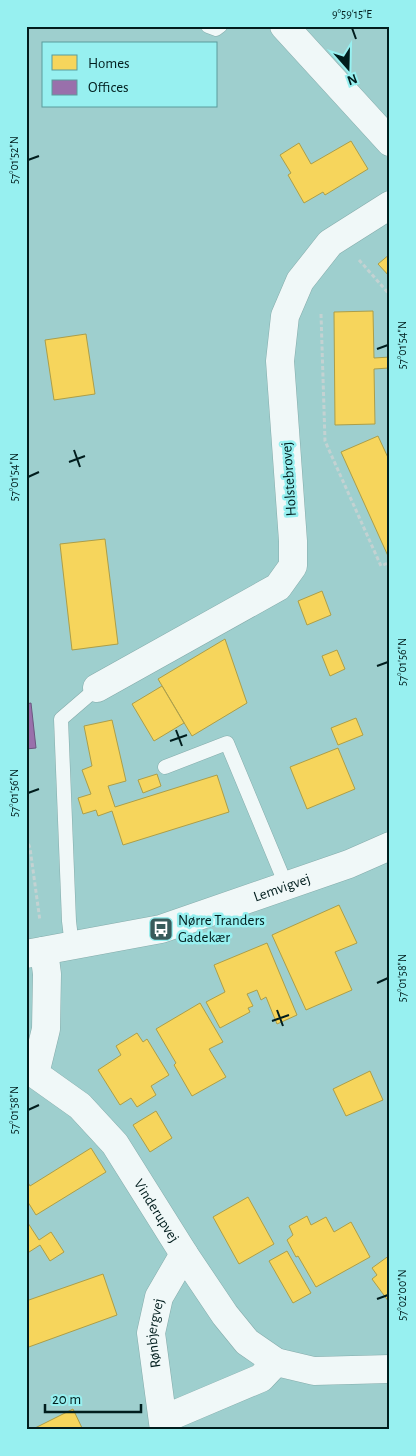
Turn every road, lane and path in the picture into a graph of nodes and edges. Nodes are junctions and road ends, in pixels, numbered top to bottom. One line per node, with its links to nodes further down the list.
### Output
1 (208, 26): 2 (lane)
2 (220, 26)
3 (284, 26): 4 (street)
4 (390, 142)
5 (390, 205): 10 (street, Holstebrovej)
6 (354, 254): 7 (path)
7 (390, 295)
8 (321, 309): 9 (path)
9 (390, 562)
10 (97, 688): 15 (lane)
11 (165, 767): 14 (lane)
12 (26, 838): 16 (path)
13 (390, 846): 14 (street, Lemvigvej)
14 (286, 885): 15 (street, Lemvigvej)
15 (72, 946): 16 (street, Lemvigvej)
16 (35, 953): 17 (street, Vinderupvej)
17 (31, 1081): 18 (street, Vinderupvej)
18 (184, 1254): 19 (street, Vinderupvej); 21 (street, Rønbjergvej)
19 (276, 1362): 20 (street, Vinderupvej); 21 (street, Rønbjergvej)
20 (390, 1369)
21 (164, 1425)

